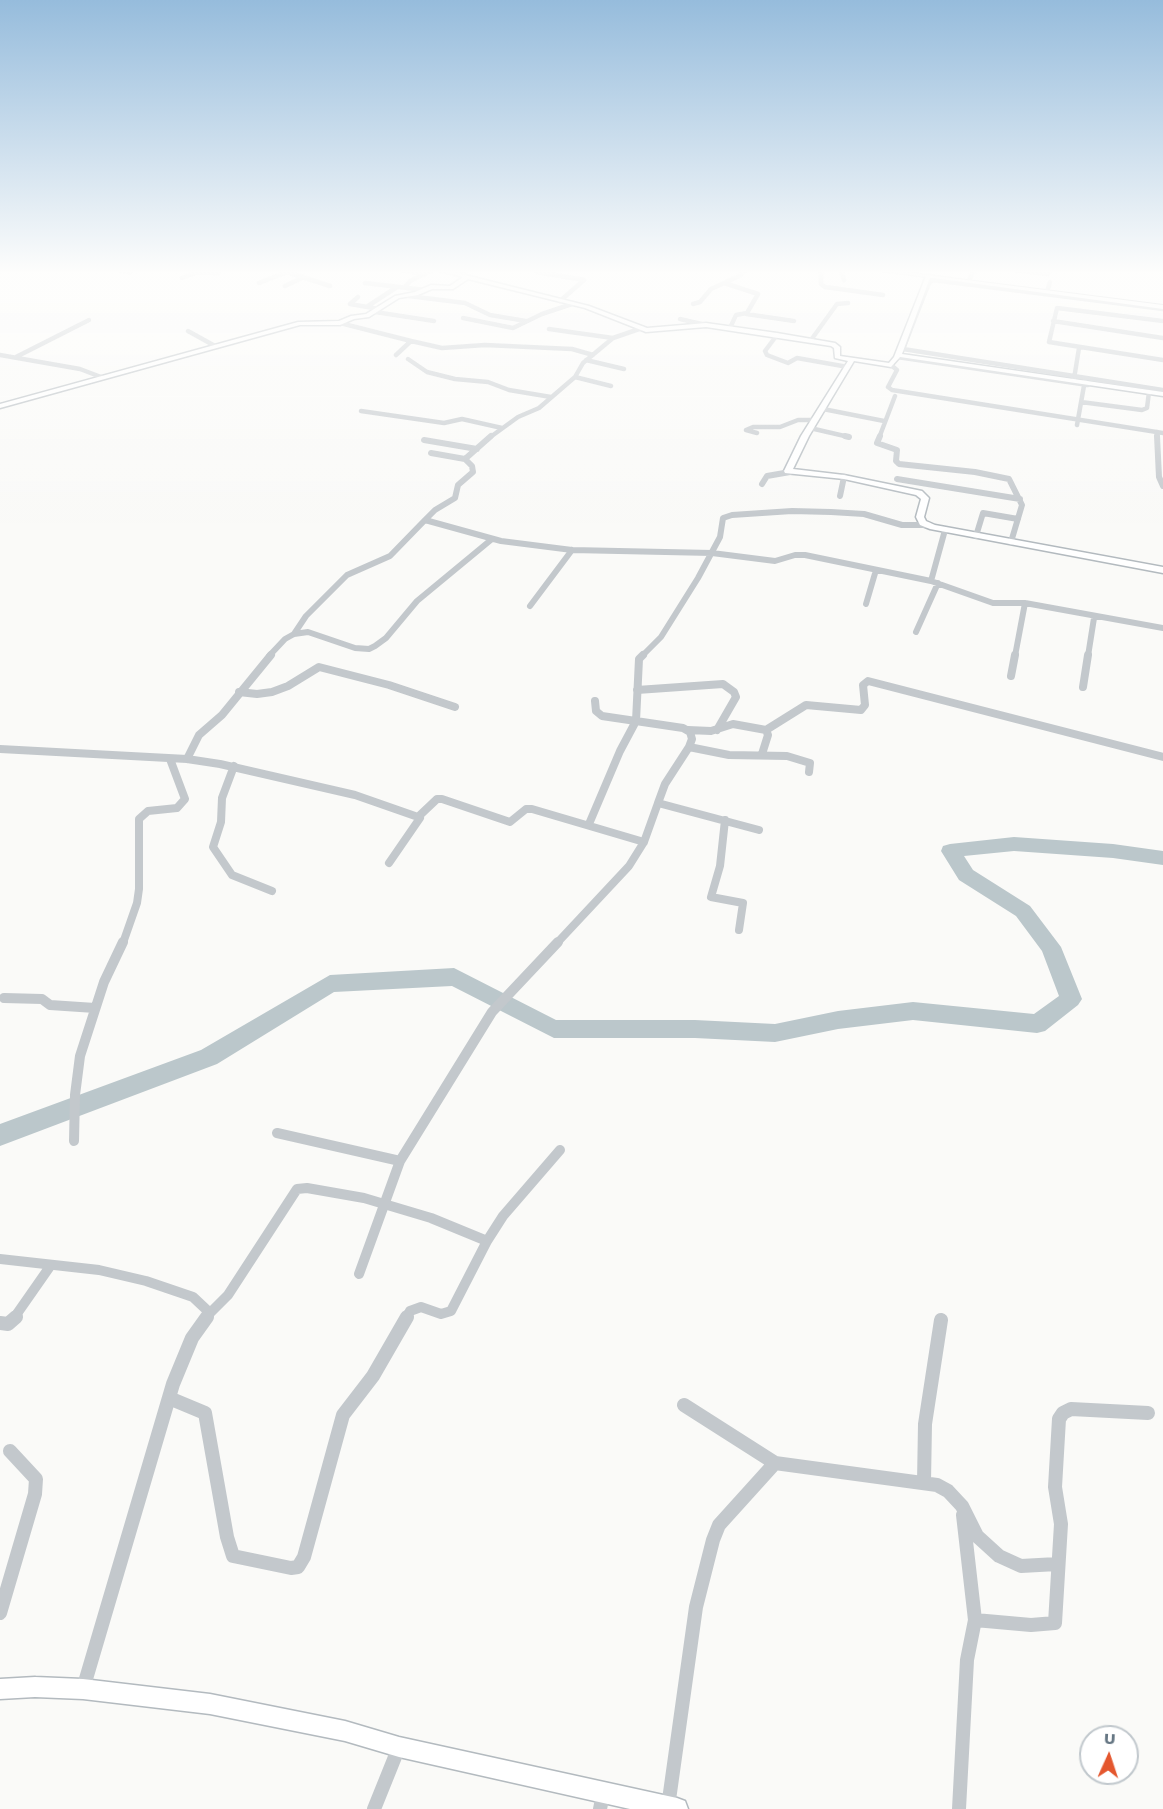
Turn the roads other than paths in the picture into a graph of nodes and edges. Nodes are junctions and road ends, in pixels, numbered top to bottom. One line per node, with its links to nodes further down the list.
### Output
1 (21, 354): 13 (street)
2 (184, 354): 20 (street)
3 (767, 354): 17 (street)
4 (836, 354): 17 (street)
5 (898, 354): 18 (street)
6 (901, 354): 22 (street)
7 (901, 354): 23 (street)
8 (935, 354): 22 (street)
9 (1078, 354): 22 (street)
10 (1124, 354): 16 (street)
11 (0, 355): 13 (street)
12 (593, 355): 15 (street)
13 (16, 357): 20 (street)
14 (408, 360): 28 (street)
15 (586, 360): 19 (street); 21 (street)
16 (1163, 360)
17 (850, 364): 18 (street); 31 (street)
18 (891, 365): 33 (street)
19 (624, 369)
20 (101, 377): 30 (street)
21 (575, 377): 24 (street); 28 (street)
22 (1074, 378): 23 (street); 26 (street)
23 (1084, 382): 25 (street); 26 (street); 29 (street)
24 (612, 386)
25 (1149, 393): 26 (street); 29 (street)
26 (1163, 393)
27 (895, 396): 34 (street)
28 (551, 397): 36 (street)
29 (1081, 402): 33 (street)
30 (0, 406)
31 (823, 409): 34 (street); 35 (street)
32 (361, 411): 36 (street)
33 (1078, 419): 38 (street)
34 (884, 421): 50 (street)
35 (813, 424): 37 (street); 39 (street); 44 (street)
36 (502, 428): 41 (street)
37 (757, 433)
38 (1159, 434): 48 (street)
39 (849, 437)
40 (424, 440): 41 (street)
41 (477, 449): 43 (street)
42 (431, 453): 43 (street)
43 (465, 459): 52 (street)
44 (790, 472): 45 (street); 47 (street)
45 (844, 477): 49 (street); 53 (street)
46 (897, 478): 50 (street)
47 (762, 484)
48 (1163, 486)
49 (840, 496)
50 (1020, 499): 51 (street)
51 (1018, 519): 55 (street); 57 (street)
52 (425, 520): 56 (street); 69 (street)
53 (927, 525): 54 (street); 59 (street)
54 (945, 530): 55 (street); 62 (street)
55 (976, 536): 57 (street)
56 (492, 539): 58 (street); 69 (street)
57 (1011, 542): 61 (street)
58 (572, 550): 59 (street); 65 (street)
59 (712, 553): 60 (street); 72 (street)
60 (876, 570): 62 (street); 64 (street)
61 (1163, 570)
62 (934, 582): 63 (street); 68 (street)
63 (1025, 603): 66 (street); 70 (street)
64 (866, 604)
65 (530, 606)
66 (1094, 618): 67 (street); 71 (street)
67 (1163, 628)
68 (916, 632)
69 (294, 634): 73 (street)
70 (1011, 676)
71 (1083, 687)
72 (636, 690): 76 (street); 78 (street)
73 (239, 692): 75 (street); 85 (street)
74 (595, 701): 76 (street)
75 (455, 707)
76 (636, 721): 77 (street); 91 (street)
77 (688, 730): 78 (street); 80 (street)
78 (717, 730): 79 (street)
79 (766, 730): 82 (street); 83 (street)
80 (689, 747): 82 (street); 88 (street)
81 (0, 749): 84 (street)
82 (762, 754): 87 (street)
83 (1163, 757)
84 (170, 759): 85 (street); 98 (street)
85 (187, 759): 86 (street)
86 (234, 766): 89 (street); 95 (street)
87 (809, 772)
88 (658, 803): 90 (street); 93 (street)
89 (420, 818): 91 (street); 94 (street)
90 (725, 820): 92 (street); 96 (street)
91 (589, 824): 93 (street)
92 (759, 830)
93 (644, 842): 102 (street)
94 (389, 863)
95 (272, 891)
96 (739, 930)
97 (4, 998): 98 (street)
98 (95, 1008): 100 (street)
99 (277, 1133): 102 (street)
100 (74, 1141)
101 (560, 1150): 104 (street)
102 (400, 1161): 103 (street)
103 (385, 1204): 104 (street); 107 (street); 108 (street)
104 (487, 1240): 111 (street)
105 (0, 1258): 106 (street)
106 (51, 1265): 108 (street); 110 (street)
107 (359, 1274)
108 (210, 1313): 111 (street)
109 (941, 1320): 116 (street)
110 (0, 1323)
111 (169, 1398): 122 (street)
112 (684, 1405): 115 (street)
113 (1148, 1413): 118 (street)
114 (10, 1451): 119 (street)
115 (775, 1463): 116 (street); 125 (street)
116 (924, 1482): 117 (street)
117 (962, 1506): 118 (street); 120 (street)
118 (1058, 1564): 120 (street)
119 (0, 1612)
120 (975, 1620): 127 (street)
121 (0, 1689): 122 (street)
122 (83, 1689): 123 (street)
123 (399, 1747): 124 (street); 126 (street)
124 (602, 1801): 125 (street)
125 (672, 1808)
126 (374, 1809)
127 (959, 1809)

